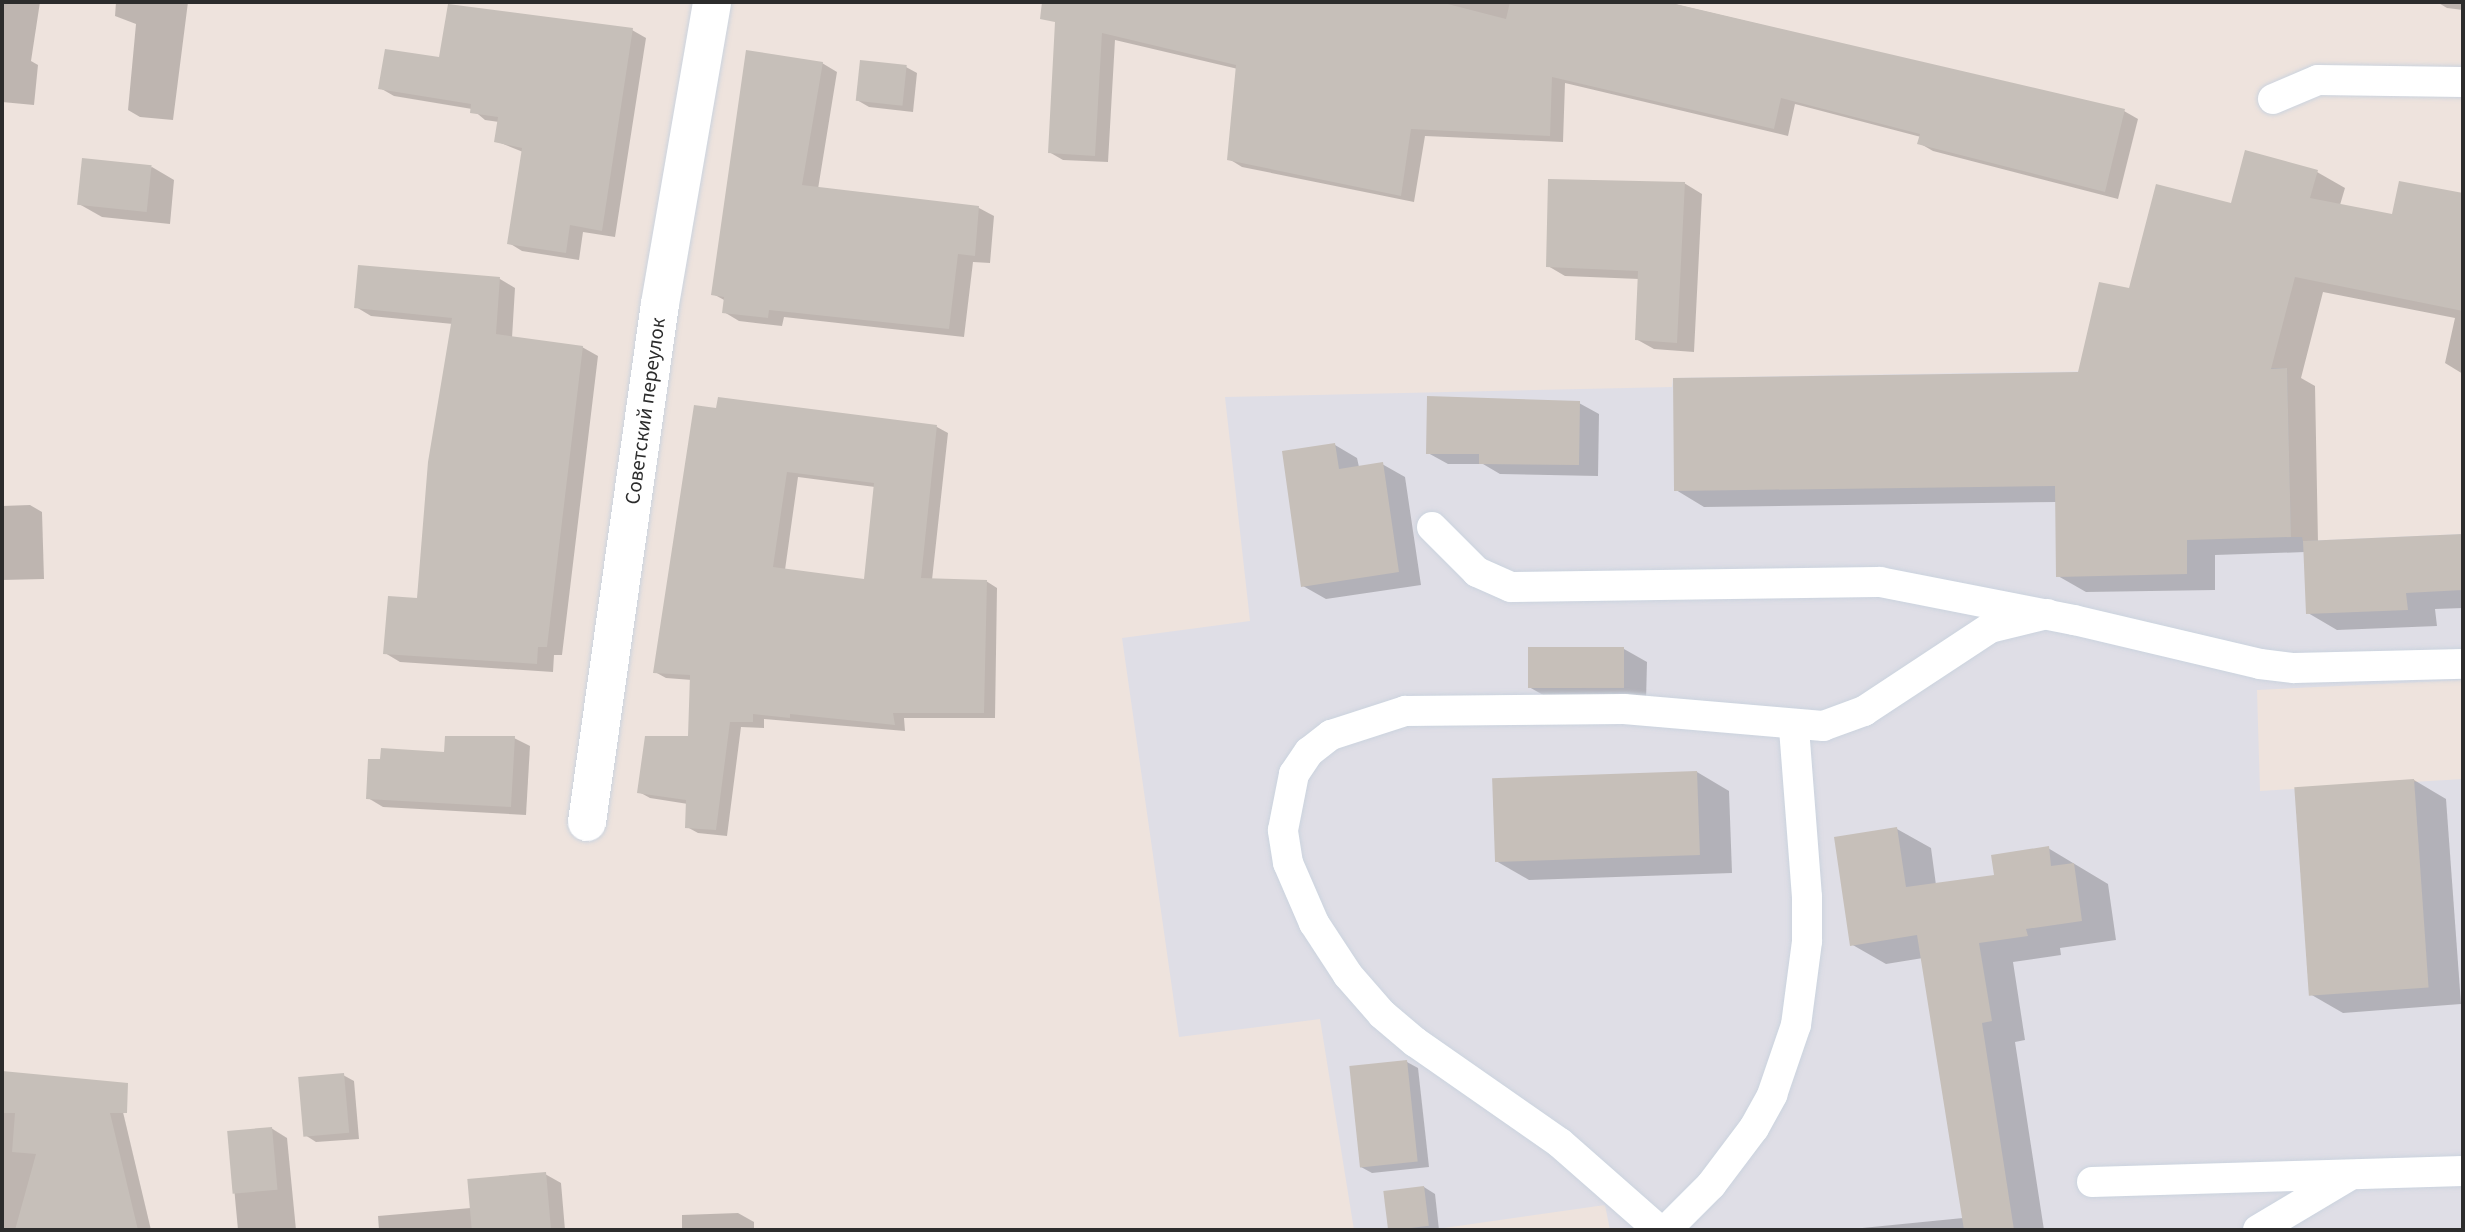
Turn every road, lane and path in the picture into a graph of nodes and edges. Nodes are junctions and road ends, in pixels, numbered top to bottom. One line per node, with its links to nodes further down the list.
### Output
1 (712, 2): 8 (street, Советский переулок)
2 (2463, 82): 3 (lane)
3 (2273, 99)
4 (1432, 527): 5 (lane)
5 (2047, 614): 6 (lane); 7 (lane)
6 (2463, 664)
7 (1794, 727): 12 (lane); 13 (lane)
8 (587, 822)
9 (2463, 1171): 10 (lane)
10 (2350, 1175): 11 (lane); 14 (lane)
11 (2092, 1182)
12 (1658, 1230)
13 (1666, 1230)
14 (2259, 1230)

